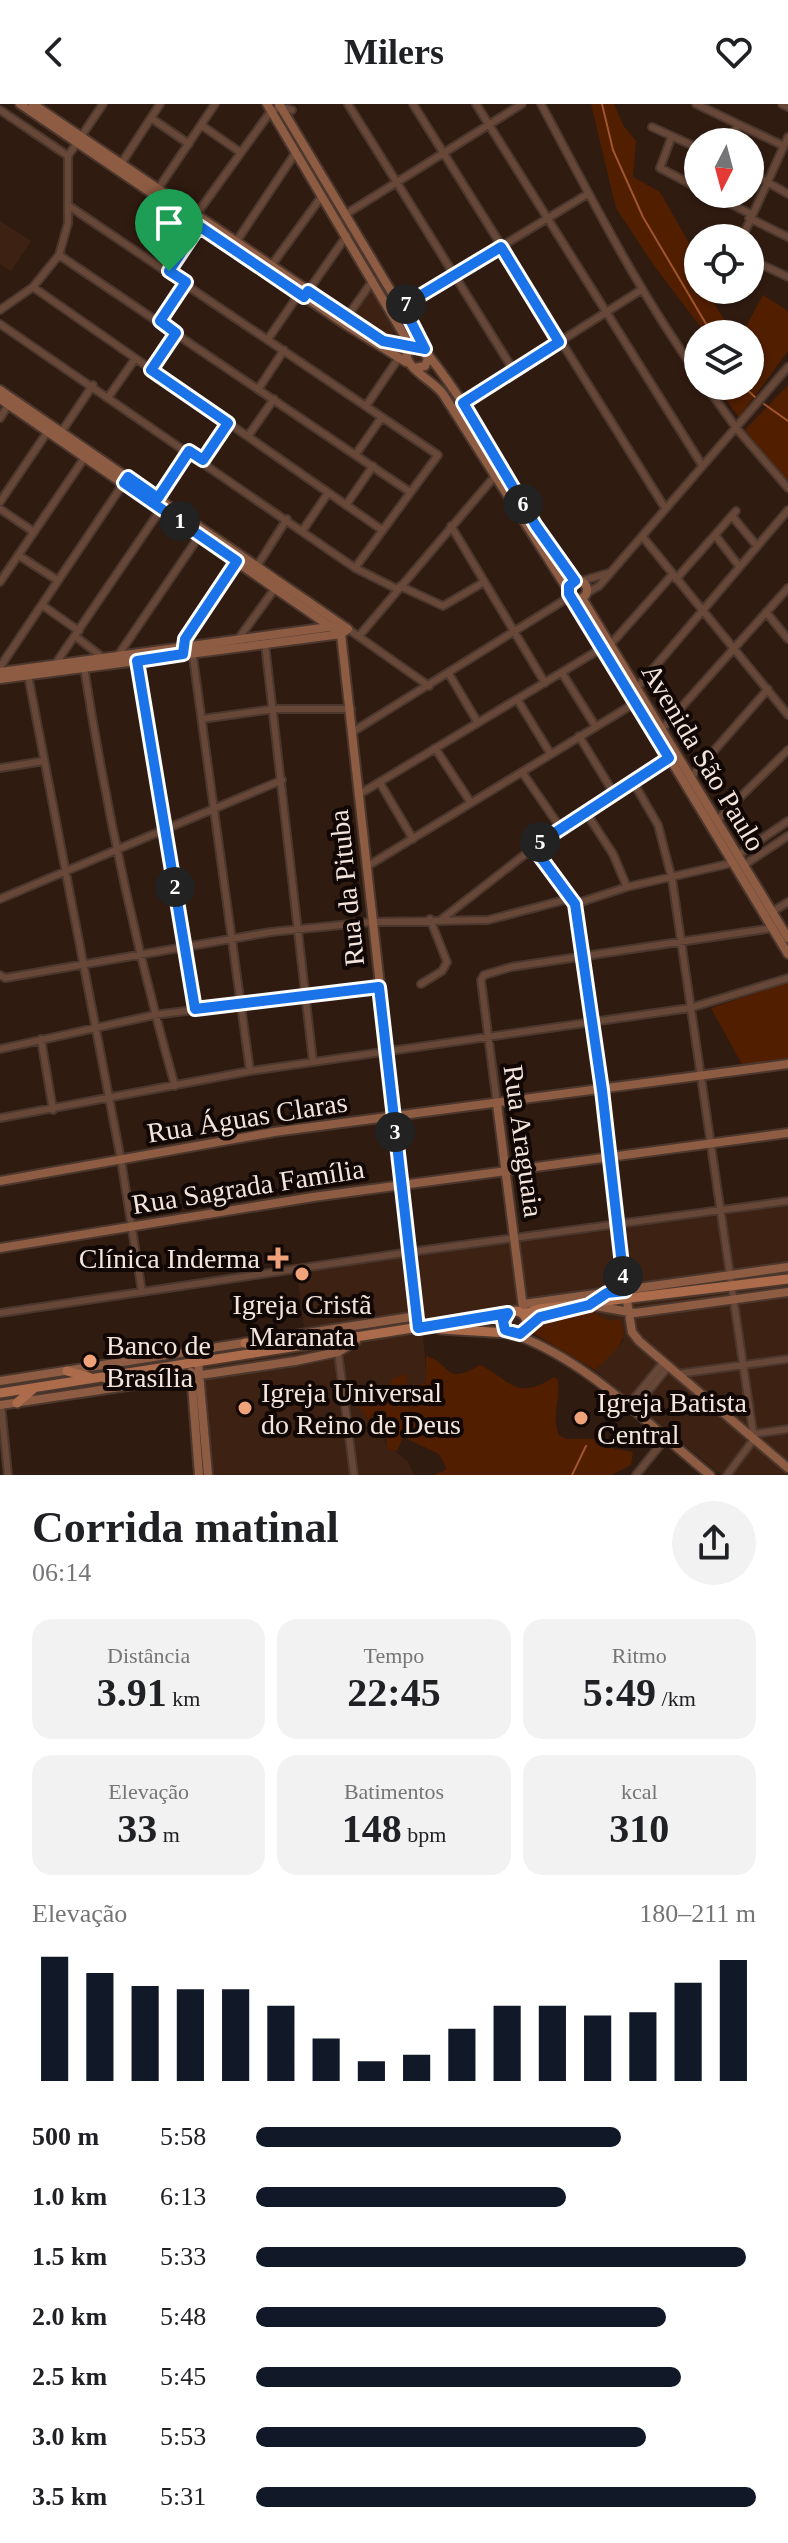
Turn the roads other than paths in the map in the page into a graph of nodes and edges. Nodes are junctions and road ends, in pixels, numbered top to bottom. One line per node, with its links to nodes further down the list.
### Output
1 (20, 104): 30 (street)
2 (33, 104): 16 (street)
3 (103, 104): 30 (street)
4 (160, 104): 21 (street)
5 (215, 104): 24 (street)
6 (301, 104): 20 (street)
7 (348, 104): 39 (street)
8 (413, 104): 36 (street)
9 (476, 104): 22 (street)
10 (522, 104): 22 (street)
11 (541, 104): 45 (street)
12 (696, 104): 15 (street)
13 (782, 104): 18 (street)
14 (280, 106): 17 (street); 20 (street, Avenida São Paulo)
15 (705, 106): 23 (street)
16 (44, 107): 30 (street)
17 (269, 107): 25 (street); 34 (street)
18 (788, 107)
19 (0, 110): 37 (street)
20 (290, 114): 25 (street); 49 (street, Avenida São Paulo)
21 (151, 118): 32 (street); 38 (street)
22 (489, 124): 36 (street); 52 (street)
23 (738, 124): 27 (street); 33 (street)
24 (201, 125): 32 (street); 34 (street)
25 (279, 125): 35 (street)
26 (652, 127): 28 (street)
27 (736, 128)
28 (672, 136): 31 (street); 40 (street)
29 (788, 137): 33 (street)
30 (79, 140): 37 (street); 38 (street); 54 (street)
31 (684, 142)
32 (189, 144): 43 (street)
33 (785, 149): 42 (street)
34 (240, 152): 50 (street)
35 (296, 152): 46 (street); 57 (street)
36 (443, 153): 39 (street); 58 (street)
37 (68, 156): 47 (street)
38 (121, 164): 43 (street)
39 (397, 181): 49 (street); 63 (street)
40 (684, 182)
41 (764, 182): 42 (street)
42 (767, 184): 44 (street); 51 (street)
43 (158, 189): 50 (street)
44 (788, 194)
45 (586, 195): 52 (street); 68 (street)
46 (322, 196): 55 (street); 60 (street)
47 (69, 206): 59 (street); 62 (street)
48 (735, 208): 51 (street)
49 (346, 214): 70 (street, Avenida São Paulo)
50 (196, 215): 57 (street)
51 (750, 216): 53 (street); 56 (street)
52 (547, 219): 58 (street); 72 (street)
53 (747, 224)
54 (199, 226): 62 (street); 69 (street)
55 (347, 235): 65 (street); 69 (street)
56 (788, 237)
57 (236, 242): 60 (street)
58 (501, 247): 63 (street); 78 (street)
59 (59, 255): 67 (street); 74 (street)
60 (271, 266): 69 (street)
61 (764, 266): 64 (street)
62 (169, 271): 66 (street)
63 (456, 276): 70 (street); 88 (street)
64 (788, 277)
65 (373, 280): 73 (street); 79 (street)
66 (186, 282): 74 (street); 77 (street)
67 (33, 287): 71 (street); 83 (street)
68 (641, 290): 72 (street); 82 (street)
69 (304, 294): 73 (street); 77 (street); 84 (street, Avenida São Paulo)
70 (403, 306): 81 (street, Avenida São Paulo)
71 (0, 310)
72 (605, 314): 78 (street); 111 (street)
73 (347, 317): 79 (street)
74 (160, 321): 76 (street)
75 (0, 324): 90 (street)
76 (176, 333): 87 (street); 91 (street)
77 (268, 339): 80 (street)
78 (559, 342): 88 (street); 122 (street)
79 (410, 347): 81 (street); 84 (street)
80 (284, 350): 91 (street); 99 (street)
81 (427, 352): 86 (street); 97 (street, Avenida São Paulo)
82 (684, 354)
83 (135, 359): 87 (street); 93 (street)
84 (402, 360): 86 (street, Avenida São Paulo); 99 (street)
85 (788, 367): 89 (street)
86 (415, 368): 113 (street, Avenida São Paulo)
87 (151, 370): 102 (street)
88 (514, 371): 97 (street)
89 (784, 378): 103 (street)
90 (93, 385): 93 (street); 105 (street)
91 (259, 388): 95 (street)
92 (0, 390): 105 (street)
93 (109, 396): 107 (street)
94 (0, 399): 98 (street)
95 (274, 399): 106 (street); 108 (street)
96 (716, 400): 103 (street)
97 (463, 403): 143 (street, Avenida São Paulo)
98 (9, 404): 101 (street); 104 (street)
99 (366, 406): 100 (street)
100 (382, 417): 108 (street); 117 (street)
101 (0, 418)
102 (228, 423): 106 (street); 110 (street)
103 (737, 429): 111 (street); 115 (street)
104 (48, 431): 109 (street); 116 (street)
105 (62, 431): 114 (street)
106 (248, 436): 118 (street)
107 (189, 451): 110 (street); 119 (street)
108 (356, 454): 112 (street)
109 (85, 457): 114 (street); 130 (street)
110 (203, 460): 126 (street)
111 (702, 465): 122 (street)
112 (373, 466): 117 (street); 121 (street)
113 (495, 476): 127 (street); 149 (street, Avenida São Paulo)
114 (126, 480): 119 (street); 124 (street); 142 (street)
115 (788, 488)
116 (4, 489): 120 (street)
117 (410, 492): 129 (street)
118 (328, 493): 121 (street); 128 (street)
119 (158, 498): 137 (street)
120 (0, 502)
121 (346, 505): 129 (street)
122 (665, 508): 133 (street)
123 (0, 509): 130 (street)
124 (161, 509): 131 (street); 155 (street)
125 (788, 510): 134 (street)
126 (287, 519): 128 (street); 137 (street)
127 (451, 526): 145 (street); 147 (street)
128 (303, 530): 139 (street)
129 (382, 530): 139 (street)
130 (34, 532): 135 (street)
131 (200, 535): 136 (street); 164 (street)
132 (715, 535): 134 (street); 138 (street); 141 (street)
133 (642, 536): 140 (street); 141 (street)
134 (757, 546): 138 (street)
135 (18, 555): 142 (street); 144 (street)
136 (237, 561): 146 (street); 163 (street)
137 (257, 566): 154 (street)
138 (739, 566): 152 (street)
139 (355, 568): 147 (street)
140 (609, 573): 143 (street); 150 (street)
141 (674, 576): 152 (street); 161 (street)
142 (57, 580): 151 (street)
143 (578, 581): 149 (street); 150 (street, Avenida São Paulo)
144 (0, 582)
145 (484, 582): 147 (street); 156 (street)
146 (276, 587): 154 (street); 158 (street)
147 (399, 588): 157 (street)
148 (788, 588): 153 (street)
149 (570, 595): 150 (street); 156 (street); 161 (street, Avenida São Paulo)
150 (584, 595): 161 (street, Avenida São Paulo)
151 (42, 605): 155 (street); 169 (street)
152 (704, 611): 162 (street); 176 (street)
153 (766, 612): 159 (street); 162 (street)
154 (341, 629): 157 (street); 158 (street); 160 (street); 181 (street, Rua da Pituba)
155 (77, 633): 165 (street); 167 (street)
156 (515, 633): 172 (street); 174 (street)
157 (359, 636): 175 (street)
158 (239, 638): 163 (street)
159 (788, 639)
160 (265, 644): 163 (street); 180 (street)
161 (606, 646): 171 (street); 176 (street, Avenida São Paulo); 179 (street, Avenida São Paulo)
162 (734, 648): 177 (street); 186 (street)
163 (187, 650): 164 (street); 166 (street); 183 (street)
164 (119, 654): 165 (street)
165 (102, 657): 167 (street)
166 (137, 661): 168 (street); 208 (street)
167 (56, 663): 170 (street)
168 (84, 667): 170 (street); 212 (street)
169 (0, 669): 170 (street)
170 (27, 672): 173 (street); 193 (street)
171 (562, 673): 174 (street); 185 (street)
172 (449, 674): 175 (street); 184 (street)
173 (0, 679)
174 (545, 683): 178 (street)
175 (429, 686): 187 (street)
176 (636, 689): 186 (street, Avenida São Paulo)
177 (768, 689): 182 (street); 196 (street)
178 (517, 699): 184 (street); 191 (street)
179 (635, 703): 185 (street); 192 (street, Avenida São Paulo)
180 (274, 709): 181 (street); 183 (street); 197 (street)
181 (351, 709): 187 (street, Rua da Pituba)
182 (788, 715)
183 (202, 719): 203 (street)
184 (478, 723): 189 (street)
185 (596, 727): 188 (street)
186 (661, 730): 196 (street, Avenida São Paulo)
187 (354, 731): 201 (street, Rua da Pituba)
188 (579, 736): 191 (street); 200 (street)
189 (435, 748): 199 (street); 202 (street)
190 (788, 750): 205 (street)
191 (550, 753): 195 (street)
192 (669, 758): 198 (street); 213 (street, Avenida São Paulo)
193 (44, 761): 194 (street); 216 (street)
194 (0, 768)
195 (522, 772): 202 (street); 207 (street)
196 (691, 777): 205 (street, Avenida São Paulo)
197 (282, 780): 203 (street); 227 (street)
198 (632, 780): 200 (street); 217 (street)
199 (380, 783): 201 (street); 210 (street)
200 (613, 792): 204 (street)
201 (358, 795): 215 (street, Rua da Pituba)
202 (471, 803): 210 (street)
203 (214, 808): 208 (street); 228 (street)
204 (585, 811): 207 (street); 218 (street)
205 (717, 820): 213 (street, Avenida São Paulo)
206 (787, 825): 213 (street)
207 (560, 827): 211 (street)
208 (167, 828): 212 (street); 231 (street)
209 (788, 836): 214 (street)
210 (413, 839): 215 (street)
211 (533, 847): 220 (street); 224 (street)
212 (116, 850): 216 (street); 233 (street)
213 (735, 859): 214 (street, Avenida São Paulo); 217 (street); 226 (street, Avenida São Paulo)
214 (744, 865): 222 (street, Avenida São Paulo)
215 (366, 867): 225 (street, Rua da Pituba)
216 (65, 873): 219 (street); 235 (street)
217 (672, 879): 218 (street); 230 (street)
218 (627, 887): 220 (street)
219 (0, 899)
220 (573, 901): 224 (street); 234 (street)
221 (788, 902): 222 (street)
222 (772, 912): 229 (street, Avenida São Paulo)
223 (430, 919): 224 (street); 225 (street); 238 (street)
224 (442, 919)
225 (371, 922): 227 (street); 239 (street, Rua da Pituba)
226 (773, 928): 230 (street); 232 (street, Avenida São Paulo)
227 (297, 930): 228 (street); 240 (street)
228 (234, 938): 231 (street); 241 (street)
229 (788, 938)
230 (681, 944): 234 (street); 242 (street)
231 (184, 946): 233 (street); 243 (street)
232 (788, 954)
233 (139, 955): 235 (street); 244 (street)
234 (583, 958): 245 (street); 247 (street, Rua Araguaia)
235 (83, 964): 236 (street); 246 (street)
236 (2, 976)
237 (788, 978): 242 (street)
238 (421, 984)
239 (379, 987): 240 (street); 250 (street, Rua da Pituba)
240 (305, 997): 241 (street); 251 (street)
241 (242, 1004): 243 (street); 253 (street)
242 (690, 1008): 245 (street); 254 (street)
243 (195, 1009): 244 (street)
244 (154, 1015): 246 (street); 255 (street)
245 (593, 1023): 247 (street); 256 (street)
246 (95, 1026): 248 (street); 257 (street)
247 (488, 1037): 250 (street); 258 (street, Rua Araguaia)
248 (41, 1039): 249 (street); 259 (street)
249 (0, 1049)
250 (387, 1051): 251 (street); 260 (street, Rua da Pituba)
251 (313, 1062): 253 (street)
252 (788, 1064): 254 (street, Rua Águas Claras)
253 (250, 1071): 255 (street)
254 (700, 1077): 256 (street, Rua Águas Claras); 263 (street)
255 (175, 1086): 257 (street)
256 (602, 1090): 258 (street, Rua Águas Claras); 264 (street)
257 (109, 1100): 259 (street); 265 (street)
258 (497, 1104): 260 (street, Rua Águas Claras); 266 (street, Rua Araguaia)
259 (53, 1110): 261 (street)
260 (393, 1116): 265 (street, Rua Águas Claras); 268 (street, Rua da Pituba)
261 (0, 1118)
262 (788, 1133): 263 (street, Rua Sagrada Família)
263 (710, 1145): 264 (street, Rua Sagrada Família); 270 (street)
264 (610, 1157): 266 (street, Rua Sagrada Família); 271 (street)
265 (121, 1160): 267 (street, Rua Águas Claras); 272 (street)
266 (506, 1171): 268 (street, Rua Sagrada Família); 273 (street, Rua Araguaia)
267 (0, 1181)
268 (402, 1184): 272 (street, Rua Sagrada Família); 275 (street, Rua da Pituba)
269 (788, 1201): 270 (street)
270 (719, 1211): 271 (street); 277 (street)
271 (617, 1223): 273 (street); 283 (street)
272 (132, 1225): 274 (street, Rua Sagrada Família); 280 (street)
273 (515, 1237): 275 (street); 289 (street, Rua Araguaia)
274 (0, 1248)
275 (410, 1252): 280 (street); 290 (street, Rua da Pituba)
276 (788, 1267): 277 (street)
277 (729, 1276): 279 (street); 283 (street)
278 (788, 1279): 279 (main road)
279 (731, 1287): 283 (main road); 284 (street)
280 (142, 1292): 286 (street)
281 (788, 1292): 284 (street)
282 (607, 1293): 283 (street); 285 (street); 289 (street)
283 (626, 1296): 285 (main road); 288 (street)
284 (732, 1300): 288 (street); 301 (street)
285 (589, 1305): 288 (street); 289 (main road)
286 (0, 1313)
287 (508, 1313): 289 (main road); 291 (main road); 292 (main road)
288 (628, 1313): 300 (street)
289 (525, 1314): 292 (main road)
290 (417, 1316): 291 (street, Rua da Pituba); 294 (street)
291 (418, 1328): 295 (main road)
292 (513, 1334): 293 (main road); 313 (street)
293 (356, 1341): 297 (street); 299 (main road)
294 (245, 1343): 295 (main road); 296 (street)
295 (269, 1350): 299 (main road)
296 (192, 1351): 299 (main road); 302 (street)
297 (338, 1352): 304 (street); 321 (street)
298 (788, 1359): 301 (street)
299 (195, 1363): 304 (street); 305 (main road); 306 (main road)
300 (666, 1365): 303 (street); 313 (street)
301 (741, 1366): 303 (street); 315 (street)
302 (67, 1371): 305 (main road); 307 (street)
303 (676, 1374): 315 (street)
304 (196, 1376): 308 (street); 319 (street); 320 (street)
305 (92, 1378): 306 (main road); 309 (main road)
306 (105, 1378): 308 (main road)
307 (0, 1381)
308 (140, 1384): 311 (street)
309 (34, 1388): 310 (main road); 311 (main road)
310 (0, 1393)
311 (17, 1403): 312 (street)
312 (0, 1405): 318 (street)
313 (630, 1409): 316 (street)
314 (788, 1429): 315 (street)
315 (753, 1437): 317 (street); 324 (street)
316 (665, 1439): 322 (street); 323 (street)
317 (788, 1468)
318 (5, 1472)
319 (199, 1475)
320 (208, 1475)
321 (354, 1475)
322 (636, 1475)
323 (710, 1475)
324 (727, 1475)

